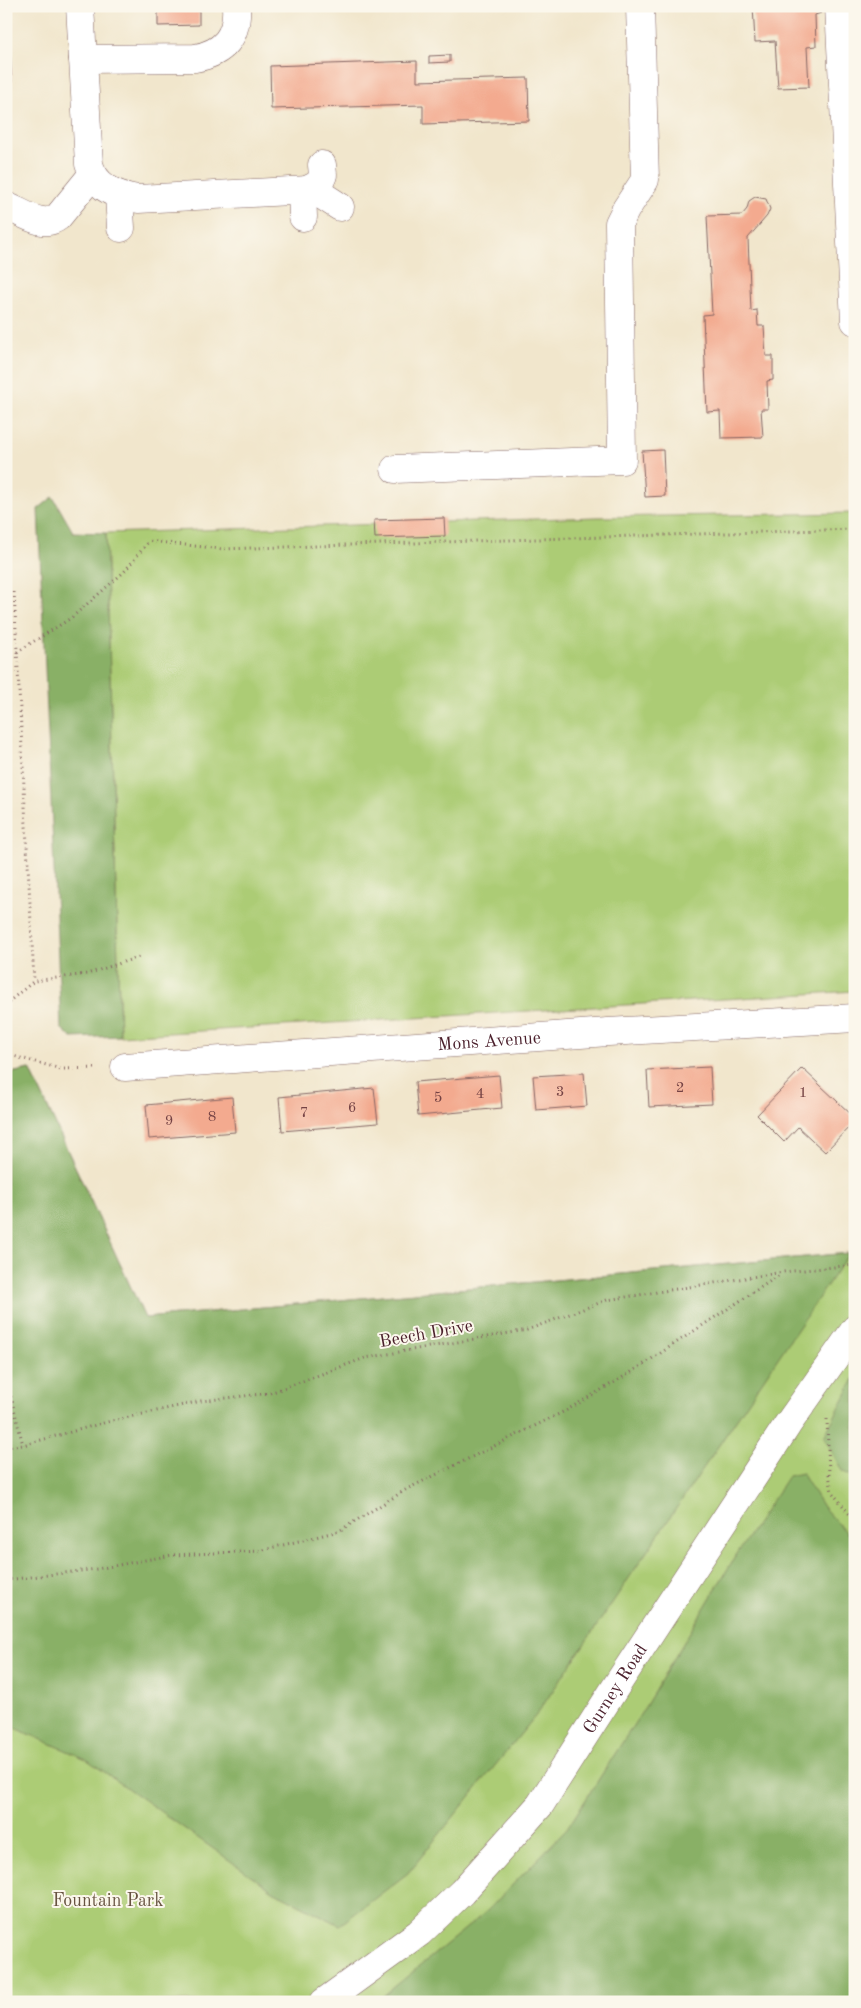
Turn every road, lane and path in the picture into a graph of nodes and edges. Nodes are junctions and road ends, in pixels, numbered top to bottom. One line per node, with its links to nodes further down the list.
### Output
1 (80, 6): 5 (street)
2 (236, 6): 5 (street)
3 (640, 6): 15 (street)
4 (839, 6): 14 (street)
5 (83, 59): 7 (street)
6 (322, 165): 8 (street)
7 (93, 174): 9 (street); 10 (street)
8 (304, 190): 9 (street); 11 (street); 12 (street)
9 (119, 195): 13 (street)
10 (6, 206)
11 (340, 207)
12 (303, 217)
13 (121, 228)
14 (855, 321)
15 (395, 469)
16 (855, 528): 18 (path)
17 (14, 592): 18 (path)
18 (17, 652): 20 (path)
19 (138, 957): 20 (path)
20 (34, 981): 21 (path)
21 (6, 1007)
22 (855, 1018): 24 (street, Mons Avenue)
23 (6, 1054): 24 (path)
24 (125, 1067)
25 (855, 1265): 26 (path, Beech Drive)
26 (783, 1272): 30 (path, Beech Drive); 33 (path)
27 (855, 1329): 28 (street, Gurney Road)
28 (826, 1369): 32 (path); 34 (street, Gurney Road)
29 (6, 1377): 30 (path)
30 (23, 1445): 31 (path, Beech Drive)
31 (6, 1447)
32 (855, 1521)
33 (6, 1580)
34 (324, 2002)

